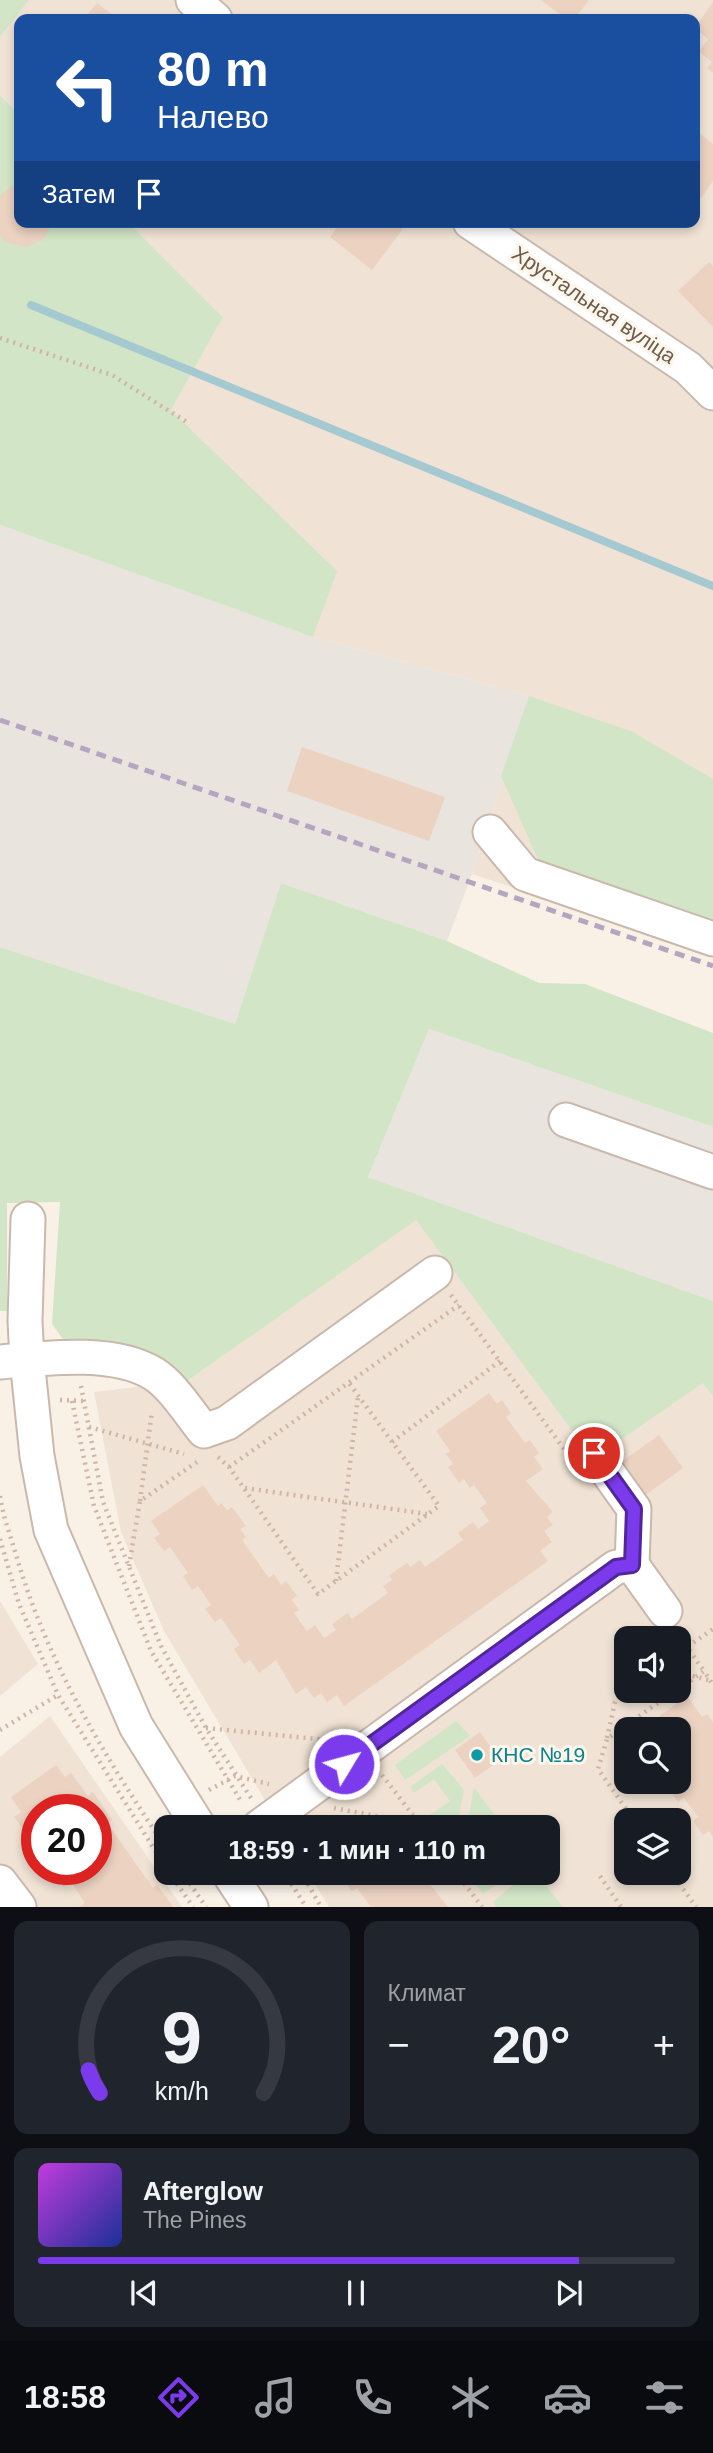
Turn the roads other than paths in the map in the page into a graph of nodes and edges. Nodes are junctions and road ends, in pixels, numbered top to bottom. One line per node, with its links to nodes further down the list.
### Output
1 (193, 0): 2 (street)
2 (209, 14)
3 (479, 228): 4 (street, Хрустальная вуліца)
4 (713, 393)
5 (490, 832): 6 (street)
6 (713, 939)
7 (566, 1120): 8 (street)
8 (713, 1172)
9 (28, 1219): 11 (street)
10 (435, 1273): 11 (street)
11 (14, 1361): 15 (street)
12 (582, 1456): 13 (street)
13 (632, 1565): 14 (street); 16 (street)
14 (665, 1611)
15 (191, 1815)
16 (268, 1815)
17 (0, 1882): 19 (street)
18 (237, 1885): 20 (street)
19 (19, 1907)
20 (251, 1907)

